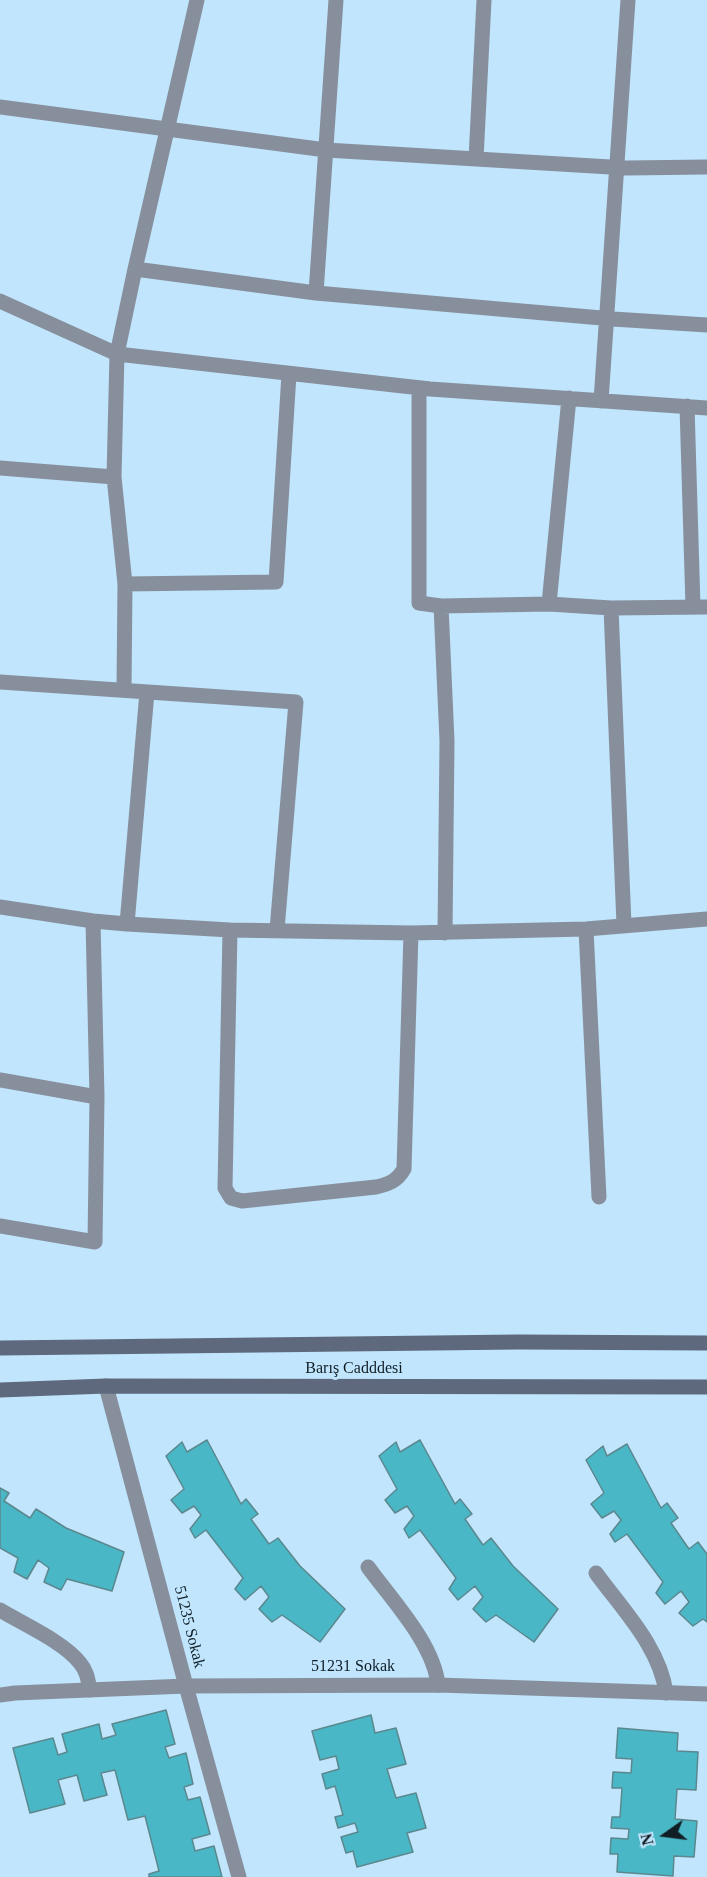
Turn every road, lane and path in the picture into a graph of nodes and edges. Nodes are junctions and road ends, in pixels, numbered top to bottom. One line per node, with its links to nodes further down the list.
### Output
1 (197, 0): 6 (street)
2 (336, 0): 7 (street)
3 (484, 0): 8 (street)
4 (628, 0): 9 (street)
5 (0, 107): 6 (street)
6 (167, 128): 7 (street); 11 (street)
7 (326, 150): 8 (street); 12 (street)
8 (476, 159): 9 (street)
9 (616, 167): 10 (street); 14 (street)
10 (707, 167)
11 (135, 268): 12 (street); 16 (street)
12 (315, 292): 14 (street)
13 (0, 301): 16 (street)
14 (606, 318): 15 (street); 20 (street)
15 (707, 325)
16 (117, 354): 17 (street); 24 (street)
17 (289, 374): 18 (street); 25 (street)
18 (419, 388): 19 (street); 27 (street)
19 (569, 398): 20 (street); 26 (street)
20 (600, 401): 21 (street)
21 (687, 406): 22 (street); 28 (street)
22 (707, 408)
23 (0, 468): 24 (street)
24 (114, 477): 25 (street)
25 (125, 584): 31 (street)
26 (549, 604): 27 (street); 29 (street)
27 (441, 606): 42 (street)
28 (700, 607): 29 (street)
29 (611, 608): 37 (street)
30 (0, 682): 31 (street)
31 (124, 689): 32 (street)
32 (147, 692): 36 (street); 40 (street)
33 (0, 907): 35 (street)
34 (707, 919): 37 (street)
35 (93, 921): 36 (street); 44 (street)
36 (127, 924): 39 (street)
37 (624, 925): 38 (street)
38 (586, 929): 42 (street); 45 (street)
39 (230, 930): 40 (street); 41 (street)
40 (277, 930): 41 (street)
41 (411, 933): 42 (street)
42 (445, 933)
43 (0, 1080): 44 (street)
44 (97, 1097): 46 (street)
45 (599, 1197)
46 (0, 1227)
47 (707, 1343): 48 (main road, Barış Cadddesi)
48 (0, 1348)
49 (106, 1386): 50 (main road, Barış Cadddesi); 51 (main road, Barış Cadddesi); 56 (street, 51235 Sokak)
50 (707, 1387)
51 (0, 1390)
52 (368, 1567): 55 (street)
53 (596, 1573): 58 (street)
54 (0, 1610): 57 (street)
55 (438, 1685): 56 (street, 51231 Sokak); 58 (street, 51231 Sokak)
56 (186, 1686): 57 (street, 51231 Sokak); 61 (street, 51235 Sokak)
57 (90, 1690): 60 (street, 51231 Sokak)
58 (666, 1693): 59 (street, 51231 Sokak)
59 (707, 1694)
60 (0, 1695)
61 (239, 1877)

